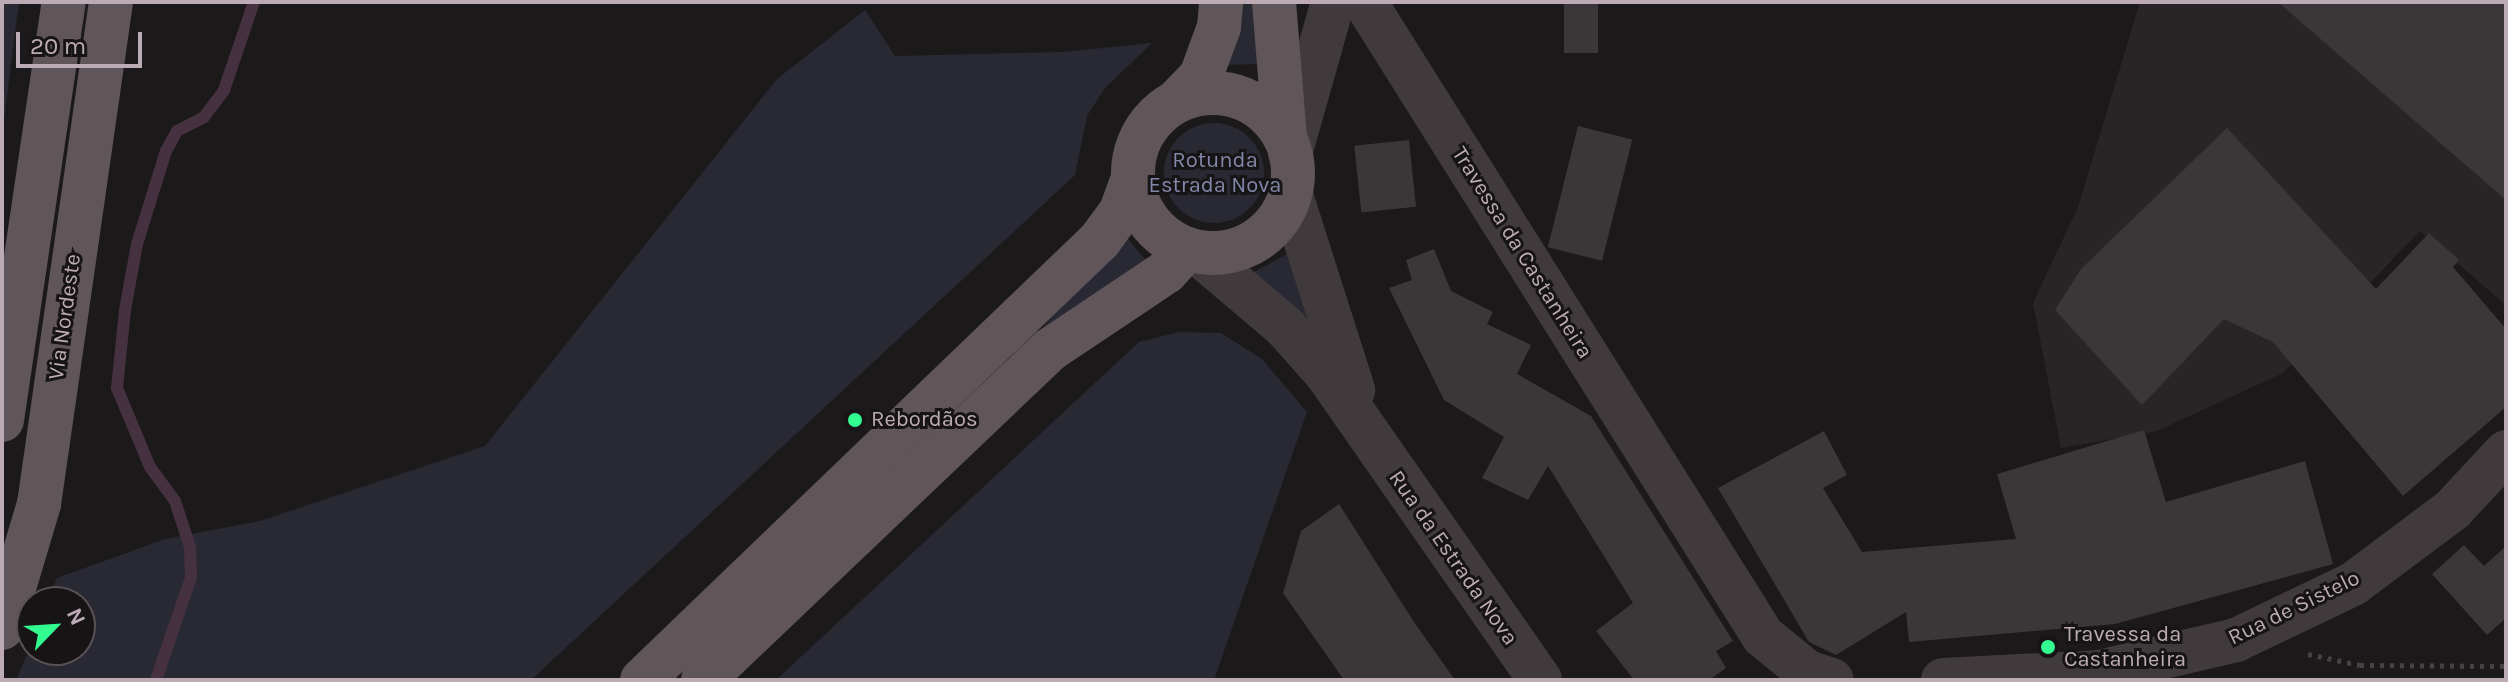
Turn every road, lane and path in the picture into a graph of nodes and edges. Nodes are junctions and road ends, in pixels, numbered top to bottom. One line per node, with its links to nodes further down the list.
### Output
1 (64, 2): 11 (main road)
2 (111, 2): 14 (main road, Via Nordeste)
3 (1221, 2): 7 (main road)
4 (1274, 2): 8 (main road)
5 (1333, 2): 8 (street)
6 (1365, 2): 20 (street, Travessa da Castanheira)
7 (1177, 101): 8 (main road); 9 (main road)
8 (1288, 161): 10 (main road); 12 (street, Rua da Estrada Nova)
9 (1133, 178): 10 (main road); 17 (main road)
10 (1193, 251): 12 (street, Rua da Estrada Nova); 18 (main road)
11 (2, 420)
12 (1369, 434): 19 (street, Rua da Estrada Nova)
13 (2506, 452): 15 (street, Rua de Sistelo)
14 (2, 628)
15 (2236, 640): 16 (path); 21 (street, Rua de Sistelo)
16 (2506, 666)
17 (642, 680)
18 (703, 680)
19 (1540, 680)
20 (1832, 680)
21 (1943, 680)

